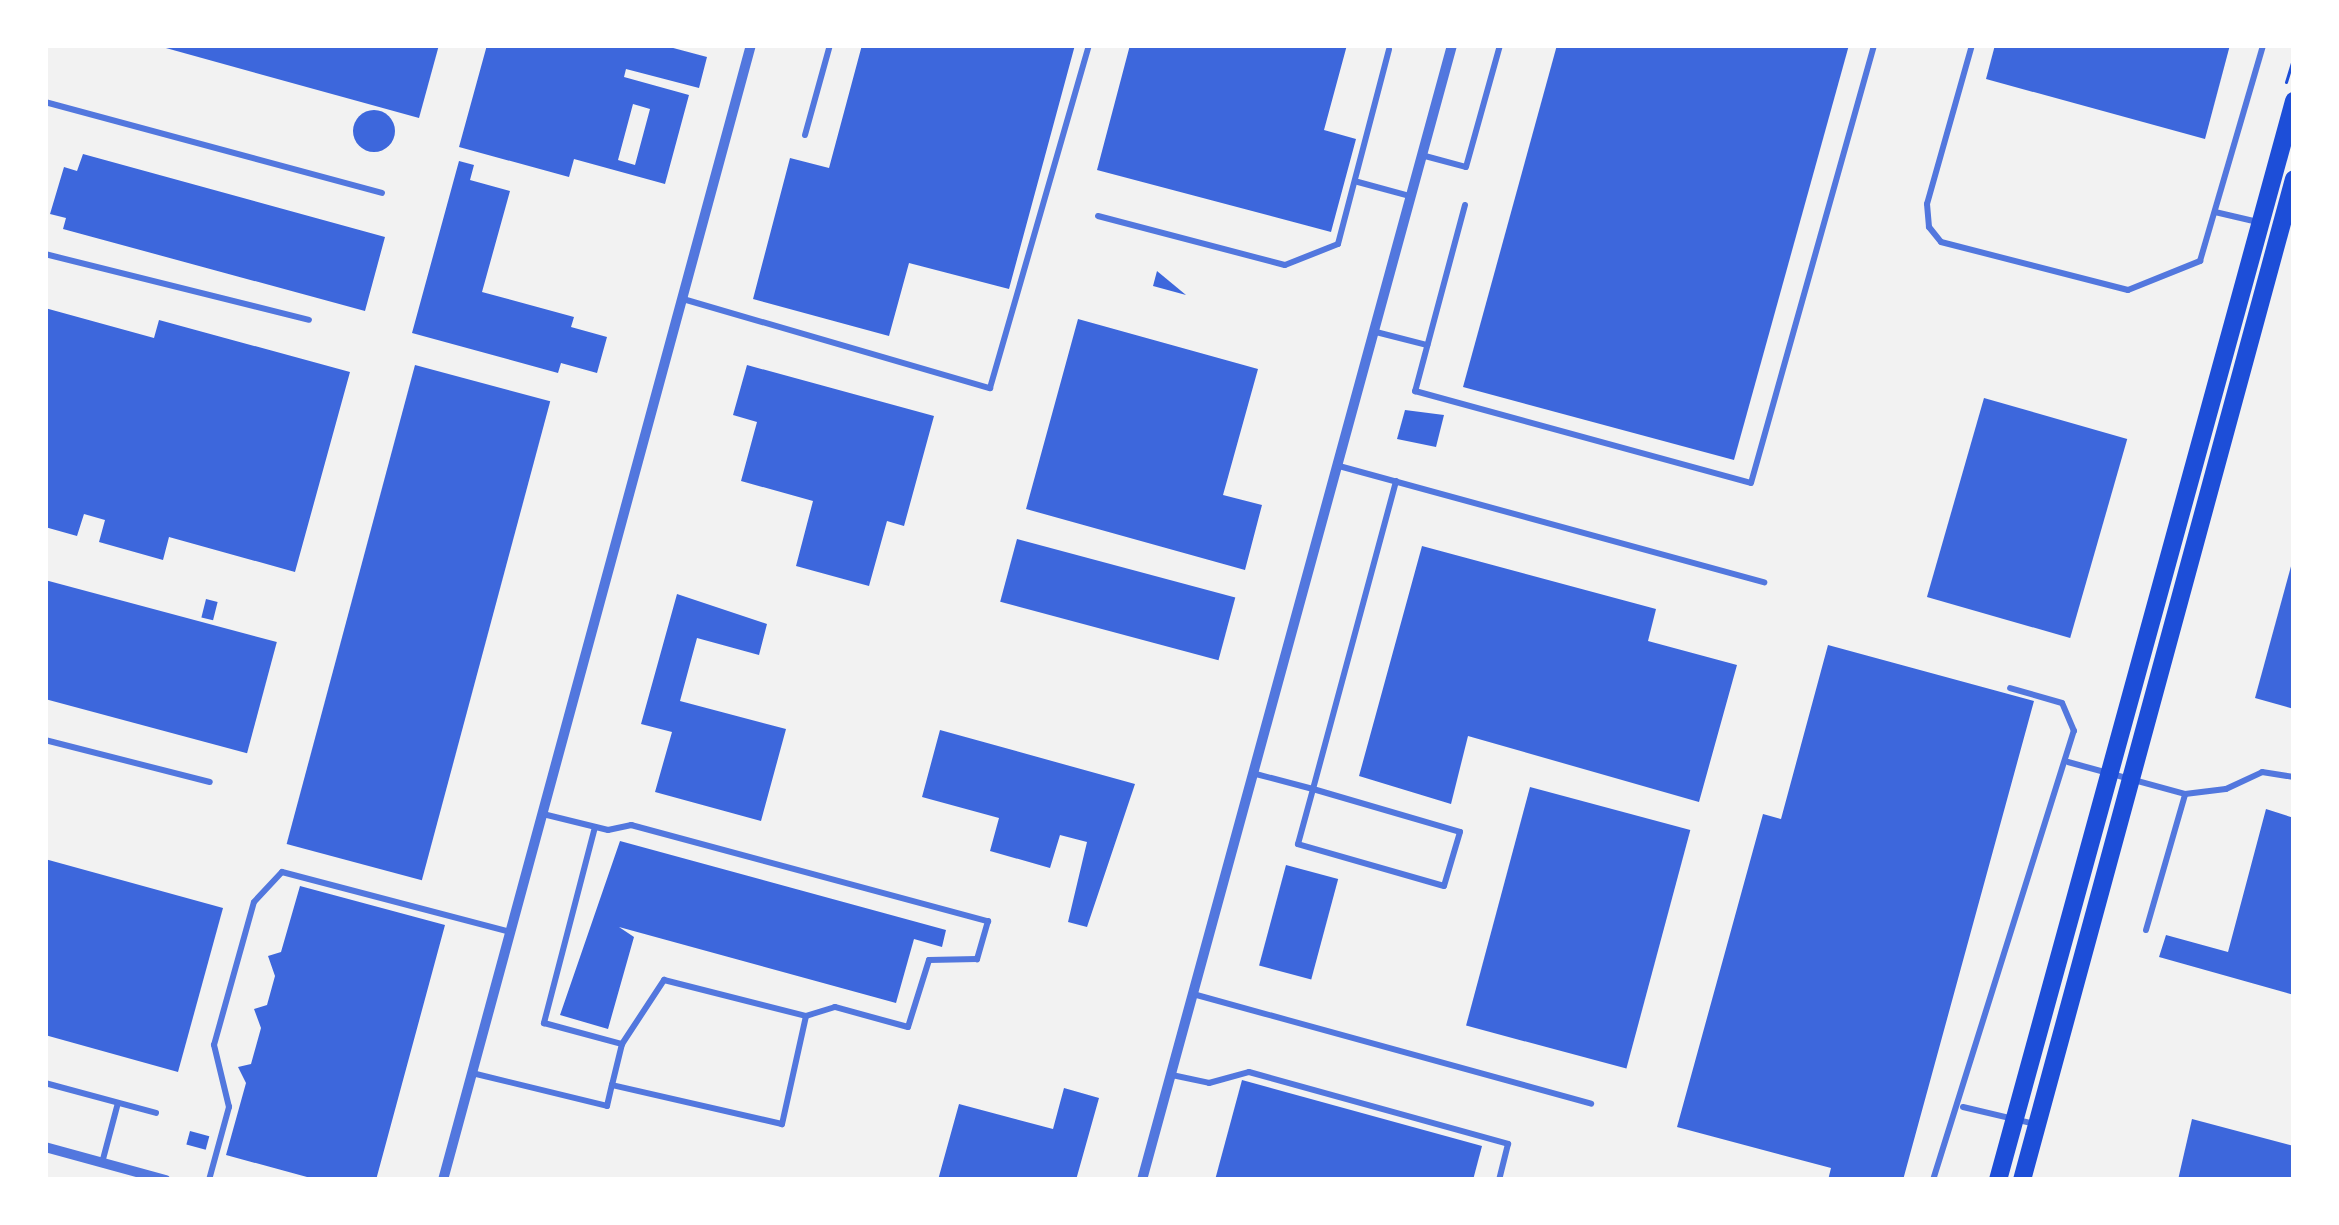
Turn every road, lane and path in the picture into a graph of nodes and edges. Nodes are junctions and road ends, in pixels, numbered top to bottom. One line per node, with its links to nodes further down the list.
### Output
1 (830, 45): 12 (lane)
2 (1089, 45): 24 (lane)
3 (1452, 45): 13 (street)
4 (1500, 45): 13 (lane)
5 (1874, 45): 27 (lane)
6 (1972, 45): 19 (lane)
7 (2263, 45): 19 (lane)
8 (748, 46): 24 (street)
9 (1389, 50): 15 (lane)
10 (2294, 101): 21 (main road)
11 (45, 102): 16 (lane)
12 (805, 135)
13 (1421, 155): 17 (street)
14 (2294, 179): 22 (main road)
15 (1358, 182): 17 (lane); 20 (lane)
16 (382, 194)
17 (1410, 196): 26 (street)
18 (1466, 205): 27 (lane)
19 (2215, 212): 21 (lane)
20 (1098, 216)
21 (2260, 223): 22 (lane); 35 (main road)
22 (2281, 228): 37 (main road)
23 (45, 254): 25 (lane)
24 (683, 299): 41 (street)
25 (309, 320)
26 (1372, 331): 27 (lane); 28 (street)
27 (1427, 345)
28 (1336, 465): 29 (lane); 34 (street)
29 (1396, 482): 30 (lane); 39 (lane)
30 (1764, 582)
31 (2010, 688): 33 (lane)
32 (45, 740): 38 (lane)
33 (2068, 762): 35 (lane); 54 (lane)
34 (1252, 772): 39 (lane); 45 (street)
35 (2110, 774): 37 (lane); 56 (main road)
36 (2294, 777): 40 (lane)
37 (2131, 780): 40 (lane); 57 (main road)
38 (210, 782)
39 (1313, 789): 39 (lane)
40 (2185, 794): 43 (lane)
41 (543, 814): 42 (lane); 44 (street)
42 (595, 827): 46 (lane); 47 (lane)
43 (2146, 930)
44 (511, 932): 48 (street); 61 (lane)
45 (1193, 994): 49 (street); 53 (lane)
46 (806, 1016): 47 (lane); 51 (lane)
47 (622, 1044): 51 (lane)
48 (472, 1073): 51 (lane); 62 (street)
49 (1171, 1075): 63 (street); 64 (lane)
50 (45, 1083): 52 (lane)
51 (612, 1085)
52 (118, 1102): 55 (lane); 59 (lane)
53 (1591, 1104)
54 (1963, 1107): 56 (lane); 65 (lane)
55 (157, 1113)
56 (2015, 1119): 57 (lane); 66 (main road)
57 (2037, 1125): 67 (main road)
58 (45, 1148): 59 (street)
59 (102, 1163): 60 (street)
60 (166, 1180)
61 (209, 1180)
62 (443, 1180)
63 (1142, 1180)
64 (1499, 1180)
65 (1933, 1180)
66 (1998, 1180)
67 (2022, 1180)

